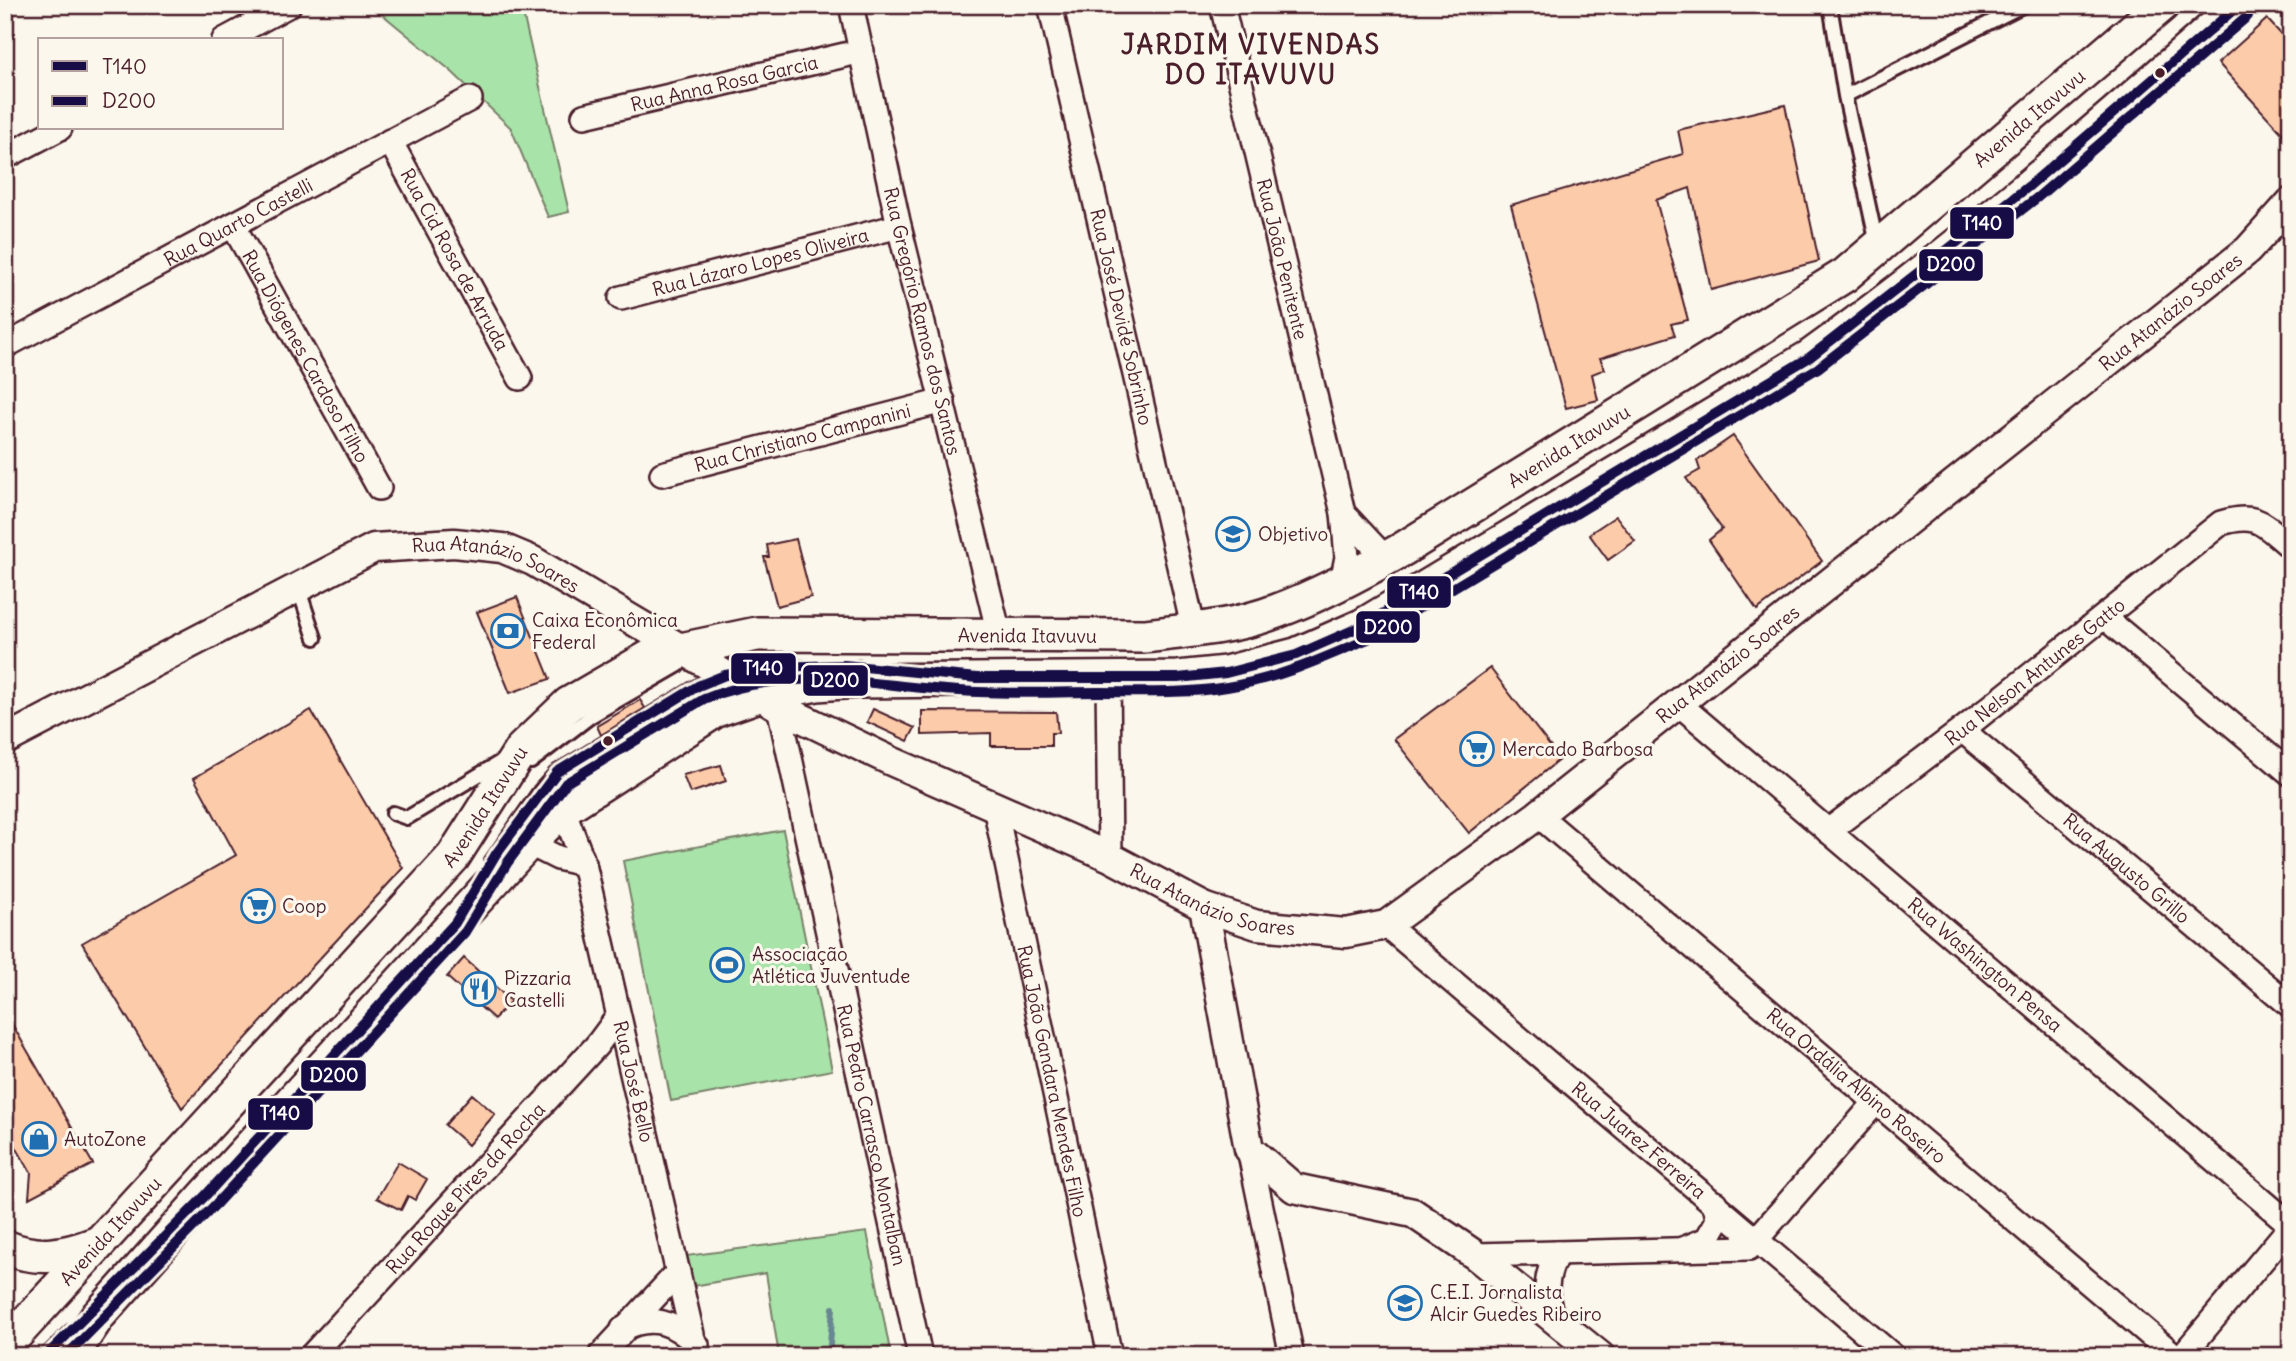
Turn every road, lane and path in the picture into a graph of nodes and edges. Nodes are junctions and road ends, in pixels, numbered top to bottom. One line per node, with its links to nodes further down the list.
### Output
1 (289, 5): 9 (street)
2 (851, 5): 10 (street, Rua Gregório Ramos dos Santos)
3 (1049, 5): 33 (street, Rua José Devidé Sobrinho)
4 (1222, 5): 27 (street, Rua João Penitente)
5 (1830, 5): 11 (lane)
6 (2024, 5): 11 (lane)
7 (2162, 5): 20 (main road, Avenida Itavuvu)
8 (2239, 5): 39 (main road)
9 (228, 38)
10 (862, 51): 13 (street, Rua Anna Rosa Garcia); 19 (street, Rua Gregório Ramos dos Santos)
11 (1845, 96): 20 (lane)
12 (470, 99): 15 (street, Rua Quarto Castelli)
13 (584, 116)
14 (56, 130): 16 (street)
15 (390, 141): 18 (street, Rua Quarto Castelli); 23 (street, Rua Cid Rosa de Arruda)
16 (5, 157)
17 (2291, 202): 42 (street, Rua Atanázio Soares)
18 (233, 225): 22 (street, Rua Quarto Castelli); 26 (street, Rua Diógenes Cardoso Filho)
19 (899, 226): 21 (street, Rua Lázaro Lopes Oliveira); 24 (street, Rua Gregório Ramos dos Santos)
20 (1878, 247): 29 (main road, Avenida Itavuvu)
21 (621, 298)
22 (5, 346)
23 (520, 378)
24 (943, 401): 25 (street, Rua Christiano Campanini); 34 (street, Rua Gregório Ramos dos Santos)
25 (662, 474)
26 (379, 488)
27 (1343, 513): 29 (street, Rua João Penitente); 30 (street, Rua João Penitente)
28 (2291, 547): 32 (street, Rua Nelson Antunes Gatto)
29 (1385, 559): 30 (main road, Avenida Itavuvu)
30 (1342, 582): 33 (main road, Avenida Itavuvu)
31 (298, 586): 36 (lane); 37 (street, Rua Atanázio Soares); 44 (street, Rua Atanázio Soares)
32 (2104, 617): 43 (street, Rua Nelson Antunes Gatto); 46 (street)
33 (1194, 631): 35 (main road, Avenida Itavuvu)
34 (999, 634): 35 (main road, Avenida Itavuvu); 37 (main road, Avenida Itavuvu)
35 (1081, 635): 39 (main road)
36 (315, 638)
37 (690, 655): 38 (street, Rua Atanázio Soares); 45 (main road, Avenida Itavuvu); 47 (lane)
38 (725, 676): 40 (lane); 41 (street, Rua Atanázio Soares); 57 (lane)
39 (1108, 677): 40 (main road); 54 (street)
40 (977, 678): 41 (main road)
41 (769, 701): 48 (street, Rua Atanázio Soares); 49 (main road); 83 (street, Rua Pedro Carrasco Montalban)
42 (1679, 704): 51 (street, Rua Atanázio Soares); 52 (street, Rua Washington Pensa)
43 (1962, 730): 52 (street, Rua Nelson Antunes Gatto); 59 (street, Rua Augusto Grillo)
44 (5, 740)
45 (521, 750): 47 (main road, Avenida Itavuvu); 50 (lane)
46 (2291, 774)
47 (489, 803): 69 (main road, Avenida Itavuvu)
48 (995, 807): 54 (street, Rua Atanázio Soares); 84 (street, Rua João Gandara Mendes Filho)
49 (563, 809): 53 (main road); 55 (street, Rua José Bello)
50 (393, 813)
51 (1538, 815): 58 (street, Rua Atanázio Soares); 61 (street, Rua Ordália Albino Roseiro)
52 (1829, 831): 67 (street, Rua Washington Pensa)
53 (528, 843): 55 (street); 57 (main road)
54 (1110, 858): 56 (street, Rua Atanázio Soares)
55 (584, 864): 60 (street, Rua José Bello)
56 (1203, 907): 58 (street, Rua Atanázio Soares); 62 (street)
57 (455, 923): 64 (main road)
58 (1386, 925): 65 (street, Rua Juarez Ferreira)
59 (2291, 1006)
60 (617, 1018): 74 (street, Rua José Bello); 81 (street, Rua Roque Pires da Rocha)
61 (1876, 1102): 68 (street); 88 (street, Rua Ordália Albino Roseiro)
62 (1249, 1149): 63 (street); 66 (street)
63 (1294, 1188): 66 (street); 73 (street)
64 (206, 1195): 79 (lane); 80 (main road)
65 (1715, 1203): 68 (street, Rua Juarez Ferreira); 71 (street)
66 (1262, 1211): 85 (street)
67 (2291, 1226): 89 (street)
68 (1758, 1241): 71 (street); 87 (street, Rua Juarez Ferreira)
69 (96, 1244): 70 (main road); 77 (main road, Avenida Itavuvu)
70 (5, 1247)
71 (1681, 1250): 72 (street)
72 (1558, 1253): 73 (street); 75 (street)
73 (1475, 1255): 75 (street)
74 (678, 1272): 76 (street); 78 (street, Rua José Bello)
75 (1553, 1318): 86 (street)
76 (623, 1329): 78 (street); 82 (street)
77 (8, 1347)
78 (697, 1350)
79 (46, 1356)
80 (71, 1356)
81 (311, 1356)
82 (600, 1356)
83 (920, 1356)
84 (1110, 1356)
85 (1293, 1356)
86 (1600, 1356)
87 (1893, 1356)
88 (2175, 1356)
89 (2182, 1356)

